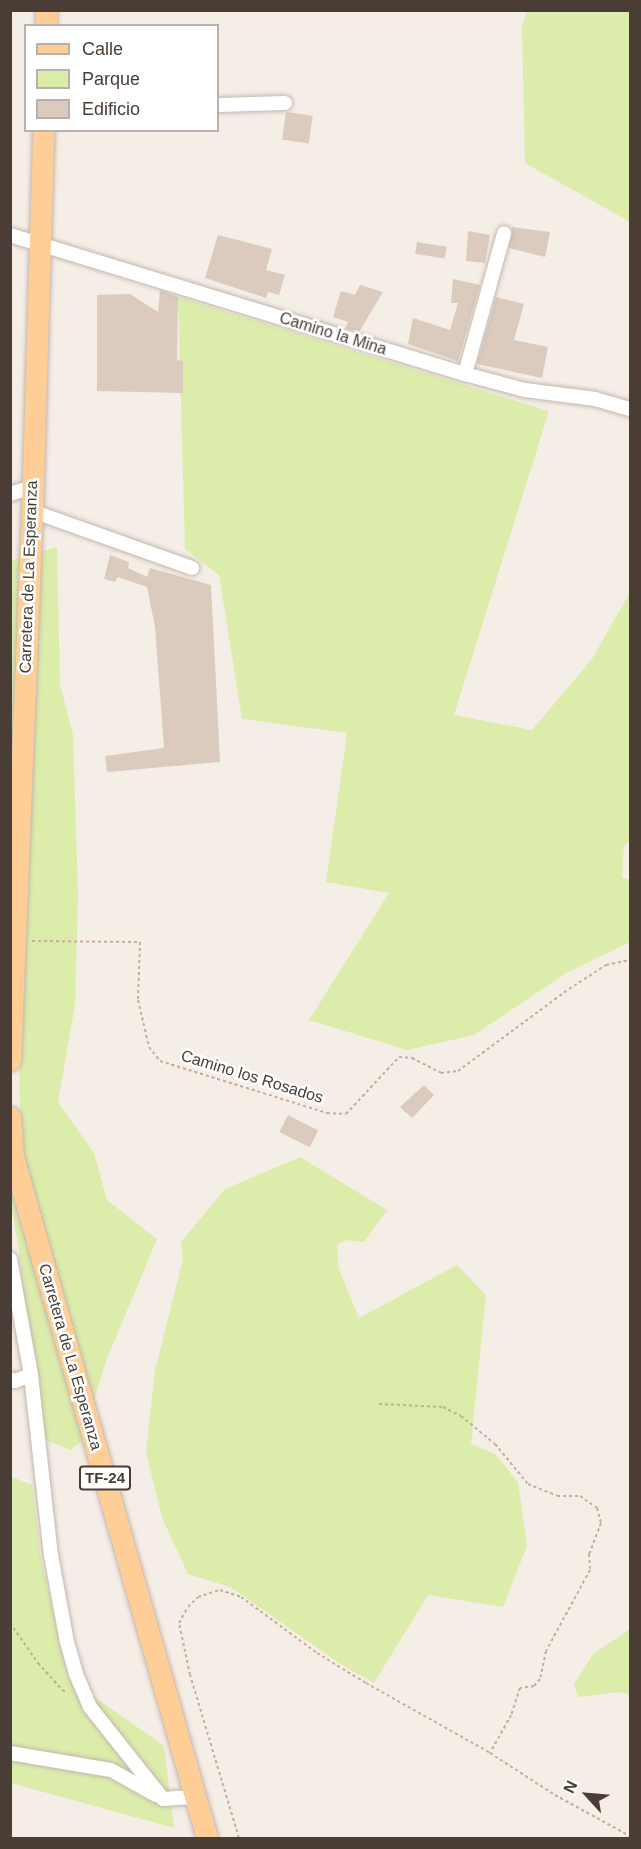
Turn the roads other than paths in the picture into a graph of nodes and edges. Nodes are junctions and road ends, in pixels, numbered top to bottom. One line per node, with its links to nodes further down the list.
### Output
1 (285, 103): 2 (street)
2 (219, 105)
3 (43, 132): 6 (main road, Carretera de La Esperanza)
4 (504, 234): 7 (street)
5 (10, 235): 6 (street, Camino la Mina)
6 (38, 245): 7 (street, Camino la Mina); 9 (main road, Carretera de La Esperanza)
7 (465, 374): 8 (street, Camino la Mina)
8 (630, 409)
9 (32, 487): 10 (street); 11 (main road, Carretera de La Esperanza)
10 (10, 494)
11 (32, 511): 12 (street); 13 (main road, Carretera de La Esperanza)
12 (192, 568)
13 (10, 1060)
14 (10, 1117): 19 (main road, Carretera de La Esperanza / TF-24)
15 (10, 1259): 16 (street)
16 (31, 1375): 17 (street); 20 (street)
17 (10, 1379)
18 (10, 1754): 20 (street)
19 (195, 1797): 20 (street); 21 (main road, Carretera de La Esperanza / TF-24)
20 (163, 1799)
21 (207, 1839)

